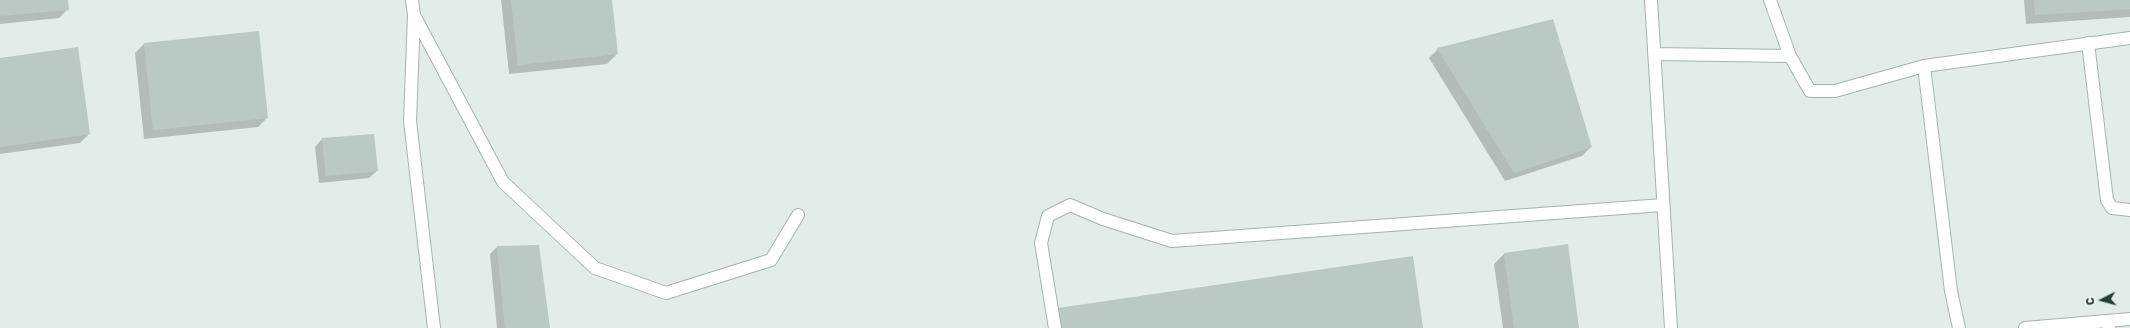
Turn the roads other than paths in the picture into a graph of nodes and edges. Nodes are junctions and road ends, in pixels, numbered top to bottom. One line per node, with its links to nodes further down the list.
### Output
1 (412, 0): 4 (lane)
2 (1650, 0): 7 (lane)
3 (1770, 0): 8 (lane)
4 (414, 16): 12 (lane); 15 (lane)
5 (2130, 38): 6 (lane)
6 (2088, 43): 9 (lane); 11 (lane)
7 (1654, 54): 8 (lane); 10 (lane)
8 (1790, 56): 9 (lane)
9 (1924, 66): 18 (lane)
10 (1663, 205): 16 (lane); 17 (lane)
11 (2130, 210)
12 (798, 215)
13 (2130, 319): 14 (lane)
14 (2108, 325): 19 (lane)
15 (434, 328)
16 (1055, 328)
17 (1671, 328)
18 (1959, 328)
19 (2025, 328)

